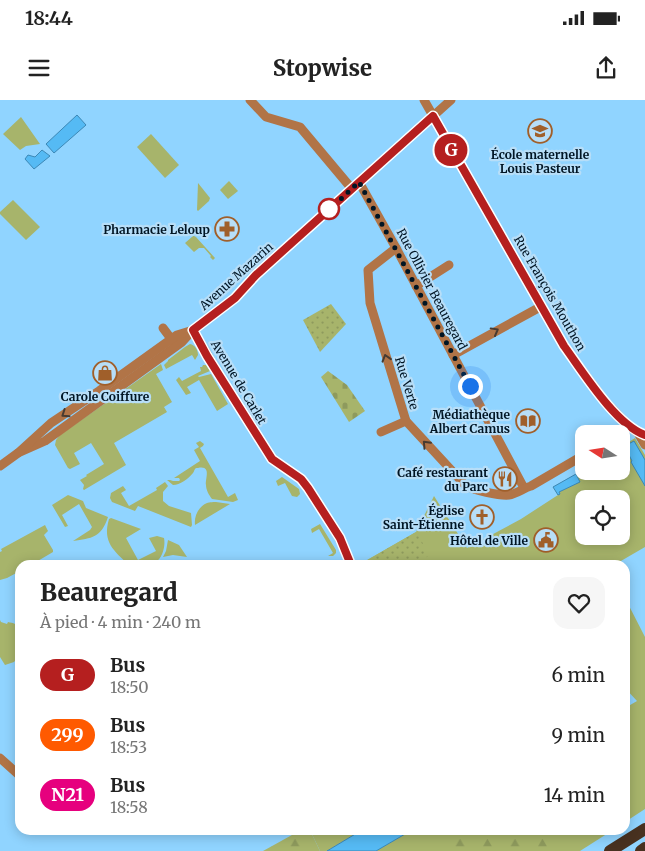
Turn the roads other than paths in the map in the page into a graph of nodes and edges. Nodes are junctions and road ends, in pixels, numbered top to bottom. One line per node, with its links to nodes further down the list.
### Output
1 (250, 100): 5 (street, Rue Ollivier Beauregard)
2 (424, 100): 4 (street, Rue François Mouthon)
3 (451, 100): 4 (street, Avenue Mazarin)
4 (433, 116): 5 (street, Avenue Mazarin); 9 (street, Rue François Mouthon)
5 (356, 186): 6 (street, Rue Ollivier Beauregard); 11 (street, Avenue Mazarin)
6 (396, 248): 8 (street, Rue Ollivier Beauregard); 14 (street, Rue Verte, one-way to 6)
7 (449, 265): 8 (street)
8 (416, 286): 13 (street, Rue Ollivier Beauregard)
9 (542, 306): 13 (street, one-way to 9); 15 (street, Rue François Mouthon)
10 (163, 328): 12 (street)
11 (193, 330): 12 (street, Avenue Mazarin); 22 (street, Avenue de Carlet)
12 (174, 342): 20 (street, Avenue Mazarin)
13 (453, 355): 21 (street, Rue Ollivier Beauregard)
14 (406, 421): 16 (street); 21 (street, Rue Verte, one-way to 14)
15 (627, 424): 17 (street, Rue François Mouthon)
16 (380, 432)
17 (642, 434): 18 (street, Rue François Mouthon)
18 (645, 445)
19 (575, 460): 21 (street, Rue Verte)
20 (0, 466)
21 (524, 488)
22 (349, 560)
23 (0, 758): 24 (street)
24 (15, 772)
25 (645, 820): 27 (highway)
26 (645, 829): 29 (highway)
27 (630, 830)
28 (627, 835): 29 (highway)
29 (624, 842): 31 (highway)
30 (645, 848): 32 (highway)
31 (610, 851)
32 (641, 851)

